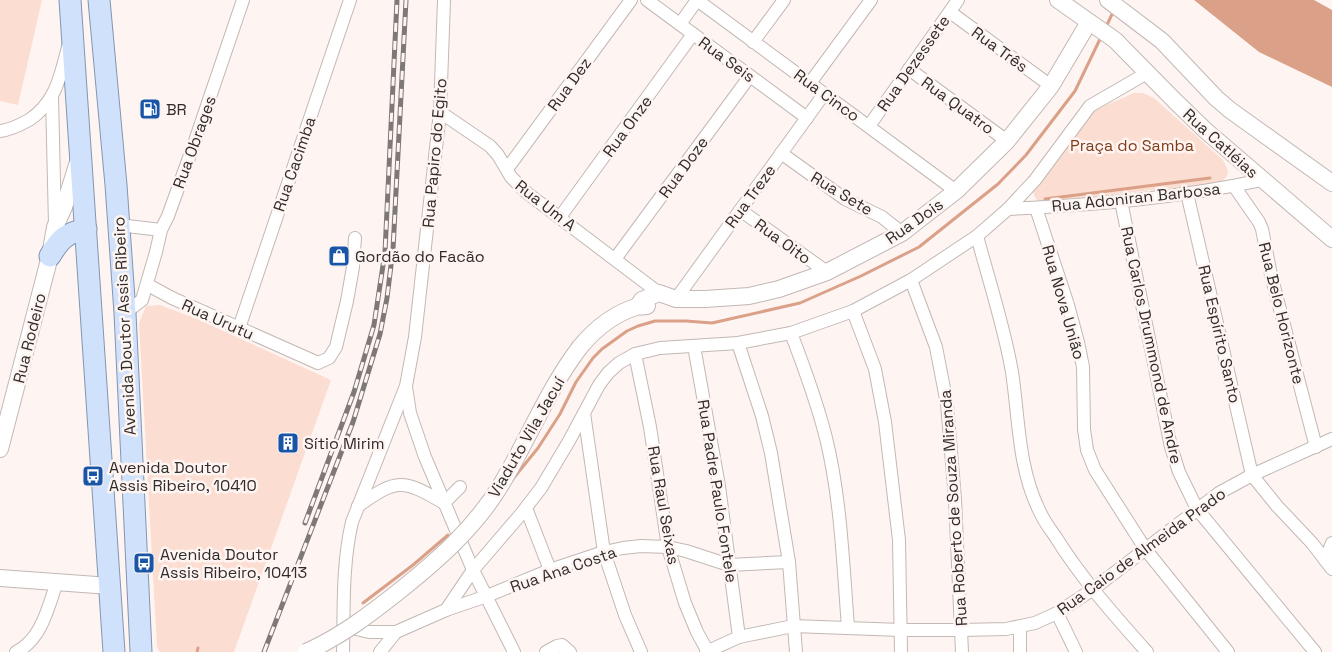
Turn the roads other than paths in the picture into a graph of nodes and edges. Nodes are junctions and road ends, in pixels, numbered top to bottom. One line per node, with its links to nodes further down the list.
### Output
1 (70, 0): 17 (main road, Avenida Doutor Assis Ribeiro)
2 (99, 0): 45 (main road, Avenida Doutor Assis Ribeiro)
3 (243, 0): 48 (street, Rua Obrages)
4 (350, 0): 61 (street, Rua Cacimba)
5 (444, 0): 27 (street, Rua Papiro do Egito)
6 (631, 0): 34 (street, Rua Dez)
7 (647, 0): 15 (street, Rua Seis)
8 (697, 0): 15 (street); 19 (street, Rua Cinco)
9 (784, 0): 19 (street)
10 (871, 0): 23 (street)
11 (958, 0): 14 (street, Rua Dezessete)
12 (1058, 0): 16 (street, Rua Catléias)
13 (1108, 0): 36 (street)
14 (950, 12): 20 (street, Rua Dezessete); 24 (street, Rua Três)
15 (680, 24): 18 (street, Rua Seis)
16 (1092, 24): 21 (street, Rua Catléias); 24 (street, Rua Dois)
17 (72, 33): 26 (street); 32 (main road, Avenida Doutor Assis Ribeiro)
18 (693, 34): 22 (street, Rua Seis); 44 (street, Rua Onze)
19 (753, 42): 23 (street, Rua Cinco)
20 (909, 69): 29 (street, Rua Dezessete); 31 (street, Rua Quatro)
21 (1147, 73): 35 (street, Rua Catléias); 42 (street)
22 (750, 76): 28 (street, Rua Seis); 54 (street, Rua Doze)
23 (810, 83): 25 (street, Rua Cinco)
24 (1050, 86): 31 (street, Rua Dois)
25 (824, 94): 28 (street, Rua Treze); 29 (street, Rua Cinco)
26 (52, 97): 30 (street); 46 (street, Rua Rodeiro)
27 (440, 112): 34 (street, Rua Um A); 67 (street, Rua Papiro do Egito)
28 (807, 118): 33 (street, Rua Treze)
29 (868, 126): 38 (street, Rua Cinco)
30 (0, 131)
31 (1007, 141): 38 (street, Rua Dois)
32 (80, 152): 46 (street, Rua Rodeiro); 47 (main road, Avenida Doutor Assis Ribeiro)
33 (781, 153): 43 (street, Rua Treze); 49 (street, Rua Sete)
34 (507, 169): 44 (street, Rua Um A)
35 (1262, 180): 37 (street, Rua Adoniran Barbosa); 52 (street, Rua Catléias)
36 (1332, 183)
37 (1234, 186): 39 (street, Rua Adoniran Barbosa); 70 (street, Rua Belo Horizonte)
38 (956, 191): 49 (street, Rua Dois)
39 (1187, 193): 40 (street, Rua Adoniran Barbosa); 72 (street, Rua Espírito Santo)
40 (1121, 201): 41 (street, Rua Adoniran Barbosa); 77 (street, Rua Carlos Drummond de Andre)
41 (1036, 208): 42 (street, Rua Adoniran Barbosa); 80 (street, Rua Nova União)
42 (1008, 209): 50 (street)
43 (740, 210): 55 (street, Rua Oito); 58 (street, Rua Treze)
44 (560, 217): 54 (street, Rua Um A)
45 (119, 225): 48 (street); 60 (main road, Avenida Doutor Assis Ribeiro)
46 (55, 226): 53 (street, Rua Rodeiro)
47 (86, 228): 53 (main road); 90 (main road, Avenida Doutor Assis Ribeiro)
48 (160, 230): 57 (street, Rua Obrages)
49 (902, 232): 55 (street, Rua Dois)
50 (977, 236): 56 (street); 91 (street)
51 (355, 238): 61 (street, Rua Urutu)
52 (1332, 239)
53 (50, 256): 71 (street, Rua Rodeiro)
54 (615, 259): 58 (street, Rua Um A)
55 (826, 272): 58 (street, Rua Dois)
56 (911, 280): 59 (street); 100 (street, Rua Roberto de Souza Miranda)
57 (148, 285): 60 (street); 61 (street, Rua Urutu)
58 (666, 296): 65 (street, Rua Dois)
59 (853, 311): 62 (street); 99 (street)
60 (125, 313): 82 (main road, Avenida Doutor Assis Ribeiro)
61 (239, 328)
62 (791, 333): 63 (street); 97 (street)
63 (738, 343): 64 (street); 83 (street)
64 (694, 346): 66 (street); 85 (street, Rua Padre Paulo Fontele)
65 (580, 347): 108 (street, Viaduto Vila Jacuí, bridge)
66 (635, 354): 68 (street); 79 (street, Rua Raul Seixas)
67 (406, 386): 74 (street); 75 (street, Rua Papiro do Egito)
68 (584, 412): 76 (street); 81 (street)
69 (1332, 439): 70 (street, Rua Caio de Almeida Prado)
70 (1316, 447): 72 (street, Rua Caio de Almeida Prado)
71 (0, 449)
72 (1252, 475): 77 (street, Rua Caio de Almeida Prado); 84 (street)
73 (460, 486): 74 (street)
74 (444, 502): 75 (street); 86 (street)
75 (358, 506): 95 (street, Rua Papiro do Egito)
76 (526, 508): 86 (street); 87 (street)
77 (1197, 509): 80 (street, Rua Caio de Almeida Prado); 104 (street, Rua Carlos Drummond de Andre)
78 (1332, 543): 84 (street)
79 (668, 547): 81 (street, Rua Ana Costa); 85 (street, Rua Ana Costa); 115 (street, Rua Raul Seixas)
80 (1146, 550): 91 (street, Rua Caio de Almeida Prado); 122 (street, Rua Nova União)
81 (604, 552): 87 (street, Rua Ana Costa); 114 (street)
82 (136, 555): 90 (main road); 103 (main road, Avenida Doutor Assis Ribeiro)
83 (789, 562): 85 (street, Rua Ana Costa); 96 (street)
84 (1329, 564)
85 (729, 565): 102 (street, Rua Padre Paulo Fontele)
86 (474, 570): 92 (street); 93 (street)
87 (550, 570): 92 (street, Rua Ana Costa)
88 (0, 578): 89 (street)
89 (57, 582): 90 (street); 105 (street)
90 (110, 586): 106 (main road, Avenida Doutor Assis Ribeiro)
91 (1092, 590): 94 (street, Rua Caio de Almeida Prado); 121 (street)
92 (487, 596): 93 (street, Rua Ana Costa); 111 (street)
93 (446, 610): 101 (street, Rua Ana Costa)
94 (1057, 613): 98 (street, Rua Caio de Almeida Prado); 120 (street)
95 (344, 624): 101 (street, Rua Ana Costa); 109 (street, Rua Papiro do Egito)
96 (793, 626): 97 (street, Rua Caio de Almeida Prado); 102 (street, Rua Caio de Almeida Prado); 116 (street)
97 (848, 627): 99 (street, Rua Caio de Almeida Prado)
98 (1020, 627): 100 (street, Rua Caio de Almeida Prado); 119 (street)
99 (900, 630): 100 (street, Rua Caio de Almeida Prado); 117 (street)
100 (962, 630): 118 (street, Rua Roberto de Souza Miranda)
101 (396, 632): 110 (street)
102 (739, 637): 115 (street, Rua Caio de Almeida Prado)
103 (141, 642): 107 (main road)
104 (1312, 651)
105 (16, 652)
106 (114, 652)
107 (151, 652)
108 (306, 652)
109 (343, 652)
110 (380, 652)
111 (514, 652)
112 (546, 652): 113 (street)
113 (570, 652)
114 (641, 652)
115 (707, 652)
116 (796, 652)
117 (901, 652)
118 (962, 652)
119 (1020, 652)
120 (1076, 652)
121 (1147, 652)
122 (1228, 652)

